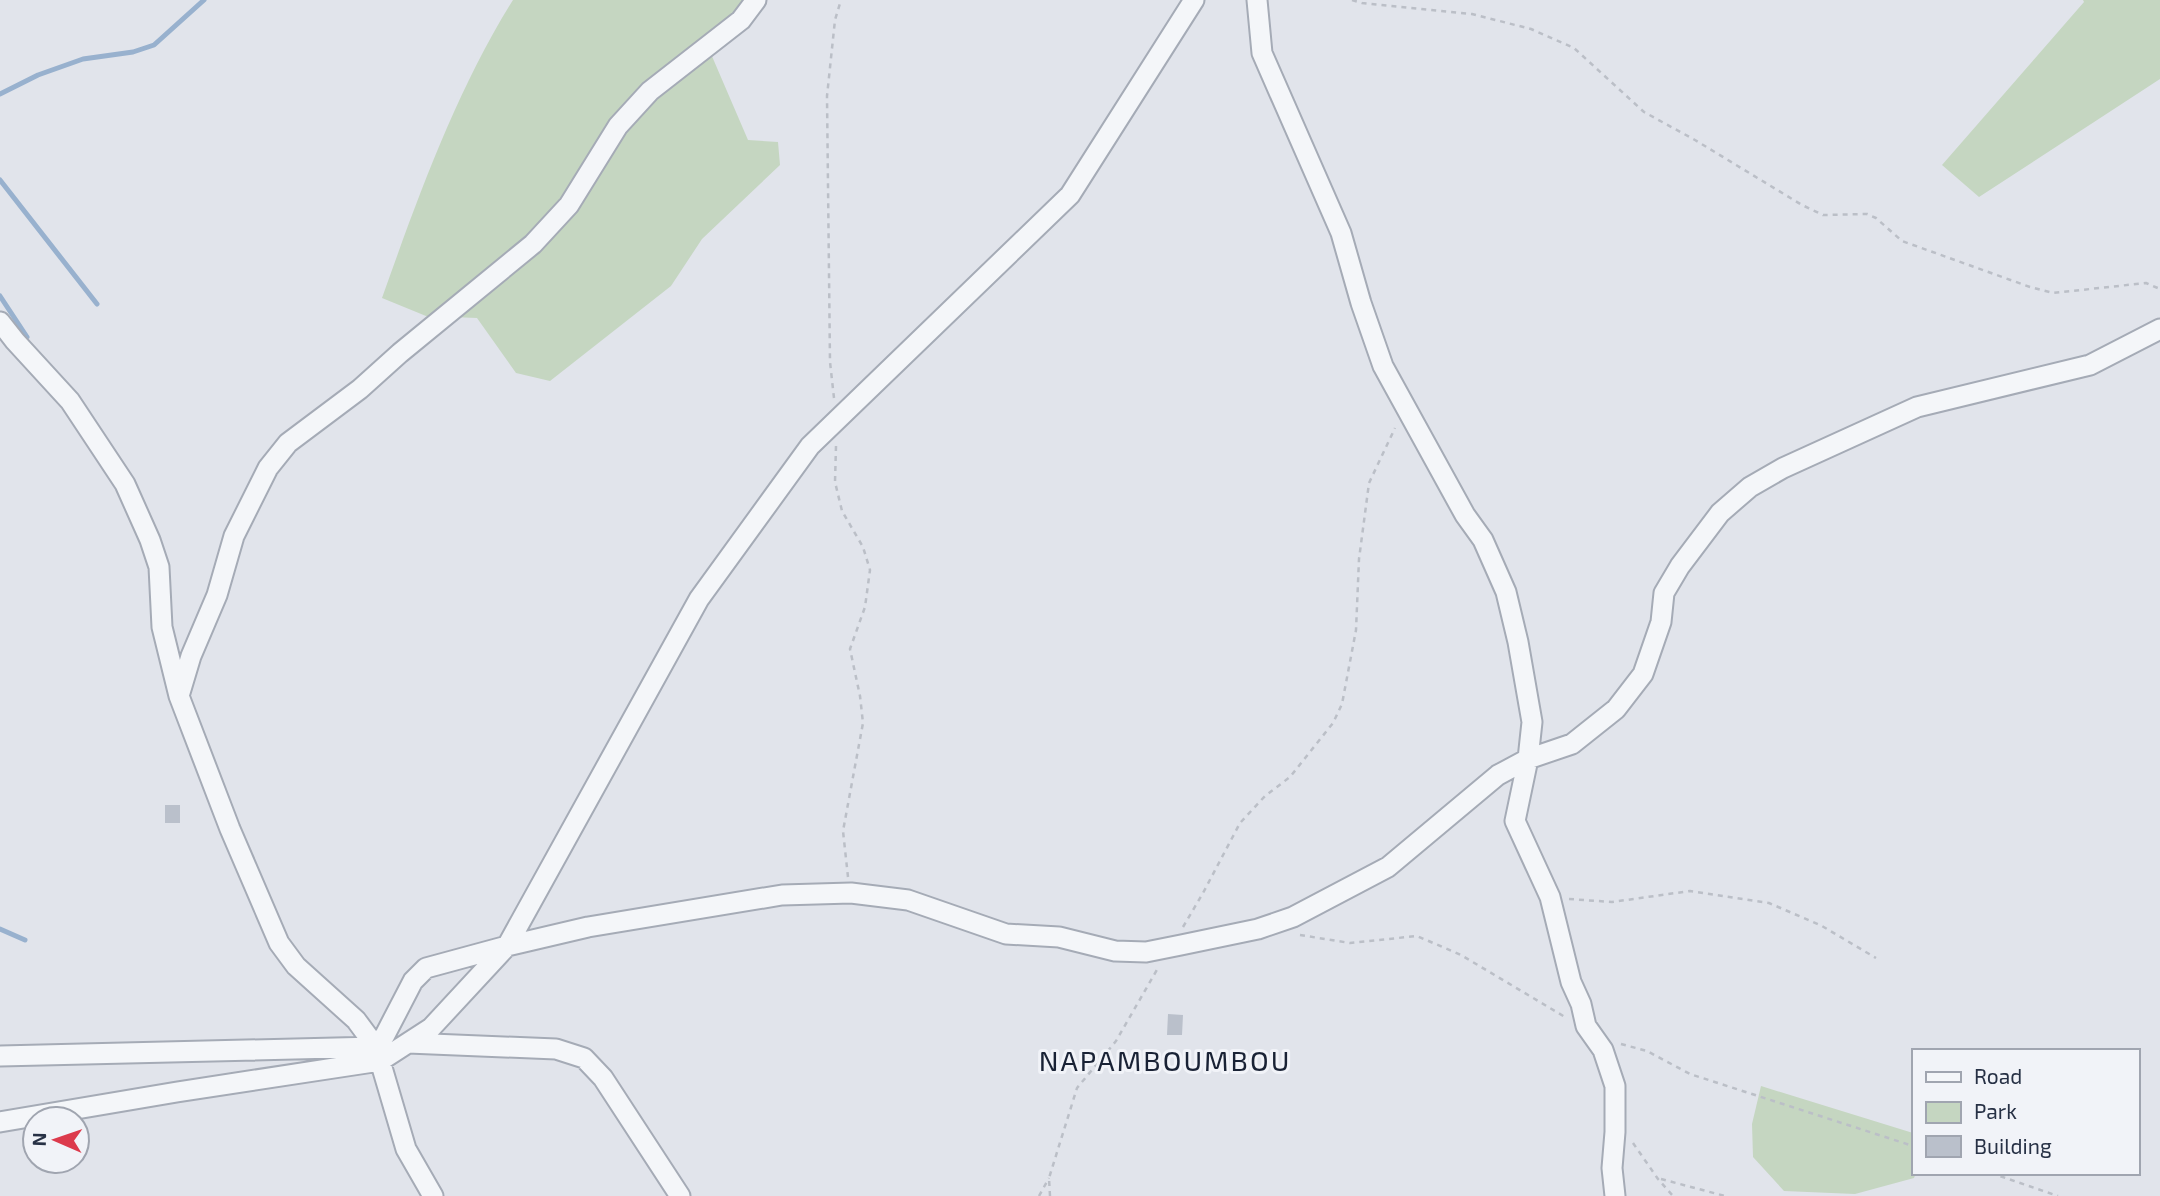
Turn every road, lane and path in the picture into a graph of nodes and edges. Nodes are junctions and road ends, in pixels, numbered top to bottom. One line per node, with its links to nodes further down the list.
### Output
1 (756, 0): 11 (street)
2 (841, 0): 10 (path)
3 (1194, 0): 10 (street)
4 (1257, 0): 9 (street)
5 (1352, 0): 6 (path)
6 (2160, 289)
7 (0, 322): 11 (street)
8 (2160, 329): 12 (street)
9 (1405, 406): 12 (street); 16 (path)
10 (836, 420): 13 (path); 15 (street)
11 (179, 696): 19 (street)
12 (1528, 759): 14 (street); 16 (street)
13 (851, 893): 15 (street); 16 (street)
14 (1550, 897): 17 (path); 30 (street)
15 (506, 946): 18 (street); 19 (street)
16 (1170, 947): 24 (path)
17 (1876, 958)
18 (408, 1043): 19 (street); 27 (street)
19 (378, 1054): 20 (street); 21 (street); 26 (street)
20 (0, 1056)
21 (0, 1122)
22 (1634, 1143): 25 (path)
23 (1997, 1175): 33 (path)
24 (1049, 1178): 28 (path); 29 (path)
25 (1658, 1179): 31 (path); 32 (path)
26 (433, 1196)
27 (680, 1196)
28 (1038, 1196)
29 (1050, 1196)
30 (1615, 1196)
31 (1673, 1196)
32 (1725, 1196)
33 (2058, 1196)

